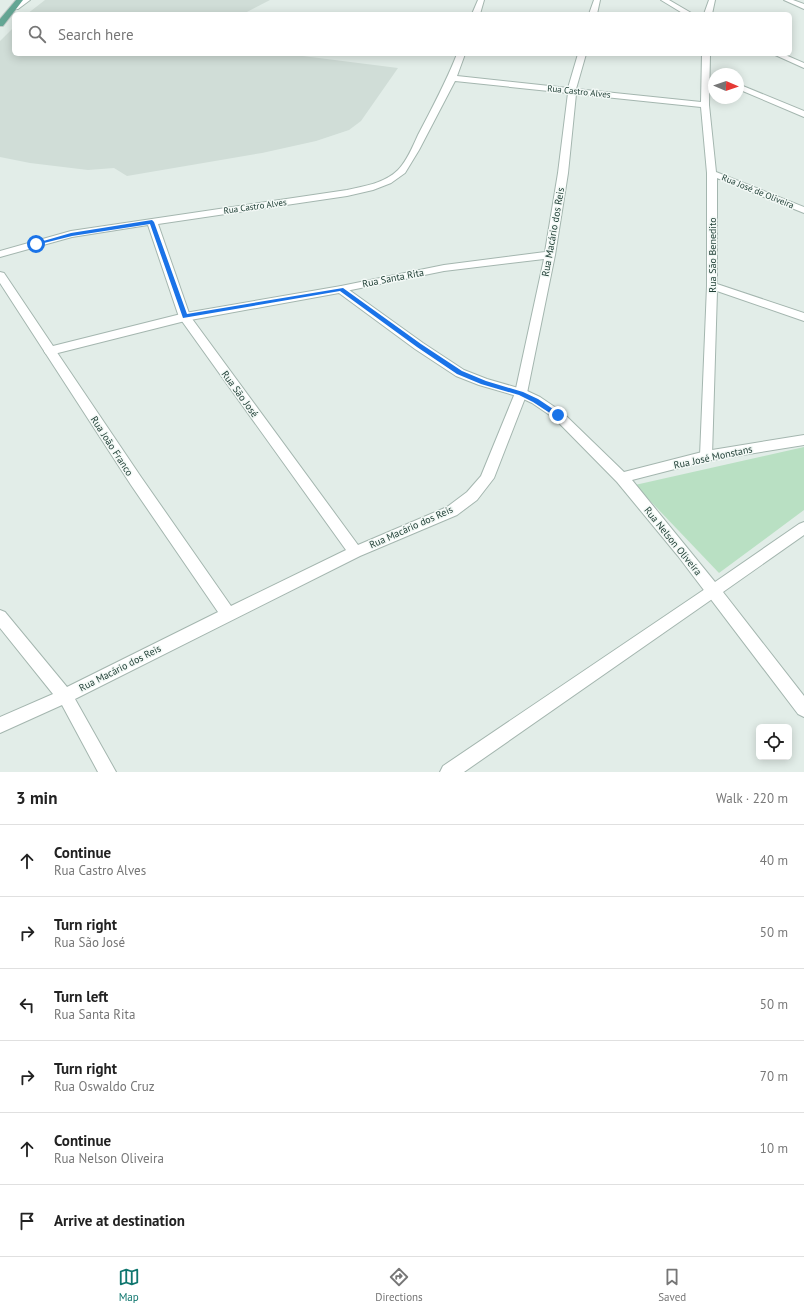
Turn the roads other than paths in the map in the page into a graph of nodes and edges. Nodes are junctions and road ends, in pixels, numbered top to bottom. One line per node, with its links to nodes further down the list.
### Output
1 (20, 0): 8 (main road)
2 (27, 0): 8 (street)
3 (481, 0): 10 (street)
4 (597, 0): 11 (street)
5 (664, 0): 12 (street)
6 (712, 0): 13 (street)
7 (788, 0): 9 (street)
8 (15, 7): 14 (main road)
9 (804, 7)
10 (477, 12)
11 (594, 12)
12 (685, 12)
13 (709, 12)
14 (0, 24)
15 (460, 56): 21 (street, Rua Castro Alves)
16 (581, 56): 24 (street, Rua Macário dos Reis)
17 (706, 56): 20 (street, Rua São Benedito)
18 (782, 56): 19 (street)
19 (804, 66)
20 (709, 68)
21 (452, 78): 24 (street, Rua Castro Alves); 29 (street, Rua Castro Alves)
22 (708, 86): 25 (street, Rua São Benedito)
23 (744, 89): 26 (street)
24 (572, 90): 25 (street, Rua Castro Alves); 31 (street, Rua Macário dos Reis)
25 (705, 105): 27 (street, Rua São Benedito)
26 (804, 114)
27 (712, 172): 28 (street, Rua José de Oliveira); 33 (street, Rua São Benedito)
28 (804, 210)
29 (152, 222): 30 (street, Rua Castro Alves); 35 (street, Rua São José)
30 (0, 254)
31 (550, 255): 34 (street, Rua Santa Rita); 38 (street, Rua Macário dos Reis)
32 (0, 275): 37 (street, Rua João Franco)
33 (712, 286): 36 (street); 40 (street, Rua São Benedito)
34 (341, 289): 35 (street, Rua Santa Rita); 38 (street, Rua Nelson Oliveira)
35 (185, 316): 37 (street, Rua Santa Rita); 43 (street, Rua São José)
36 (804, 318)
37 (50, 351): 45 (street, Rua João Franco)
38 (521, 393): 41 (street, Rua Nelson Oliveira); 43 (street, Rua Macário dos Reis)
39 (804, 440): 40 (street, Rua José Monstans)
40 (706, 456): 41 (street, Rua José Monstans)
41 (622, 478): 44 (street, Rua Nelson Oliveira)
42 (804, 528): 44 (street)
43 (354, 552): 45 (street, Rua Macário dos Reis)
44 (713, 591): 48 (street, Rua Nelson Oliveira); 51 (street)
45 (228, 614): 47 (street, Rua Macário dos Reis)
46 (0, 617): 47 (street)
47 (65, 696): 49 (street, Rua Macário dos Reis); 50 (street)
48 (804, 710)
49 (0, 725)
50 (107, 772)
51 (449, 772)

